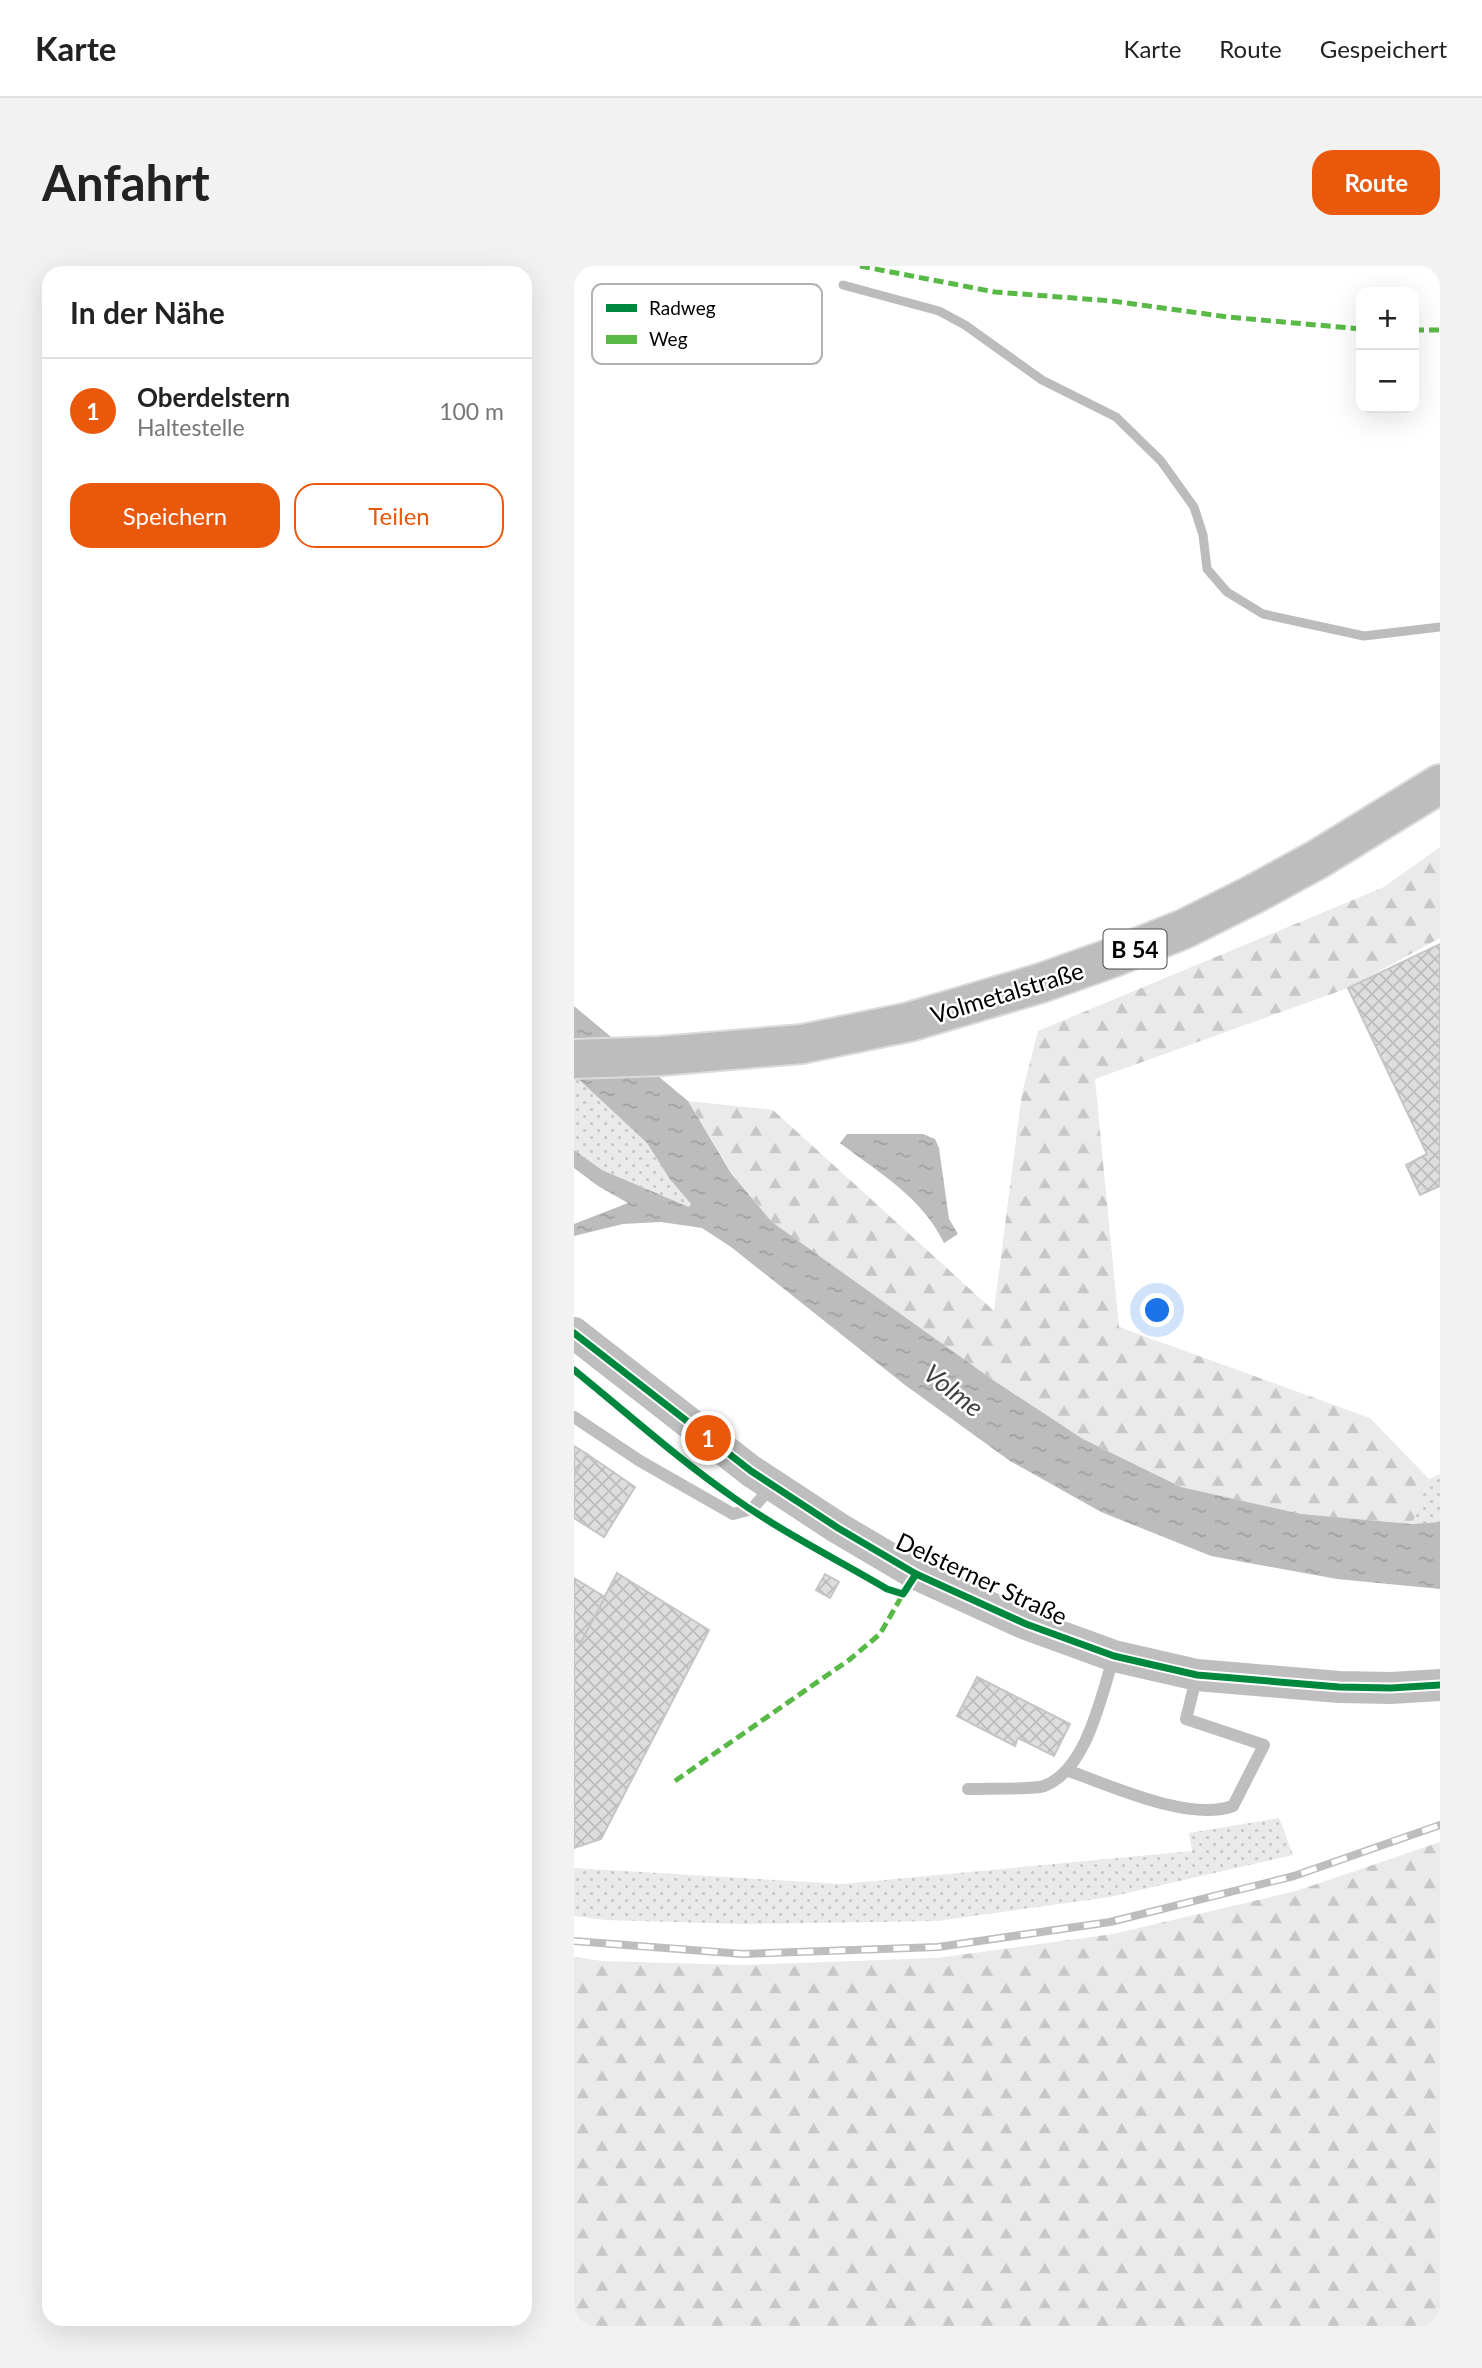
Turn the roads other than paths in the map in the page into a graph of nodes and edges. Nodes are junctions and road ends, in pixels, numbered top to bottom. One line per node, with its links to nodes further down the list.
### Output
1 (1440, 784): 2 (main road, Volmetalstraße / B 54)
2 (574, 1059)
3 (574, 1333): 5 (street, Delsterner Straße)
4 (574, 1417): 5 (lane)
5 (772, 1486): 6 (street, Delsterner Straße)
6 (1114, 1656): 7 (street, Delsterner Straße); 9 (lane)
7 (1197, 1675): 8 (street, Delsterner Straße); 9 (lane)
8 (1440, 1685)
9 (1069, 1771): 10 (lane)
10 (968, 1789)

